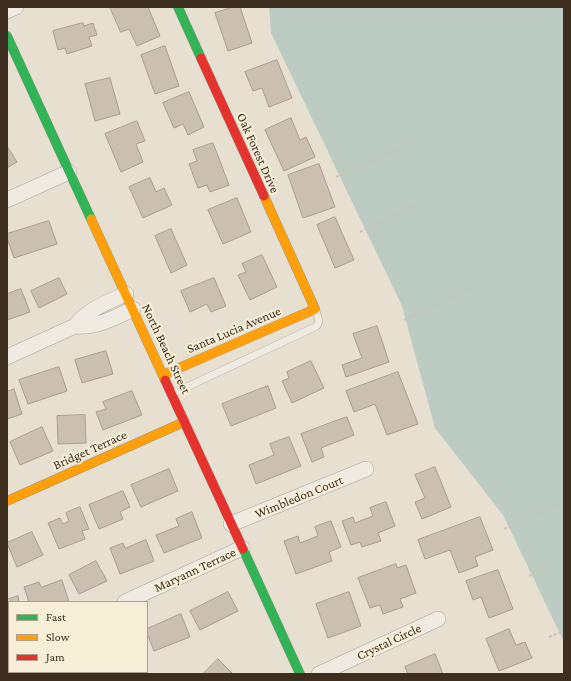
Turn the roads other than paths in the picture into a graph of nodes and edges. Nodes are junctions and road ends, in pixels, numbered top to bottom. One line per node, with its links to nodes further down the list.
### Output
1 (16, 7): 3 (street)
2 (178, 7): 9 (street, Oak Forest Drive)
3 (7, 11)
4 (8, 40): 5 (street, North Beach Street)
5 (69, 172): 6 (street); 7 (street, North Beach Street)
6 (7, 200)
7 (126, 294): 8 (street, North Beach Street); 10 (street)
8 (133, 309): 10 (street); 12 (street, North Beach Street)
9 (315, 309): 12 (street, Santa Lucia Avenue); 13 (lane)
10 (75, 326): 11 (street)
11 (7, 357)
12 (163, 375): 13 (street, North Beach Street)
13 (172, 394): 14 (street, North Beach Street)
14 (184, 422): 16 (street, Bridget Terrace); 17 (street, North Beach Street)
15 (366, 469): 17 (street, Wimbledon Court)
16 (7, 501)
17 (231, 524): 18 (street, North Beach Street)
18 (242, 548): 19 (street, Maryann Terrace); 21 (street, North Beach Street)
19 (127, 601)
20 (438, 619): 22 (street, Crystal Circle)
21 (300, 674)
22 (319, 674)

